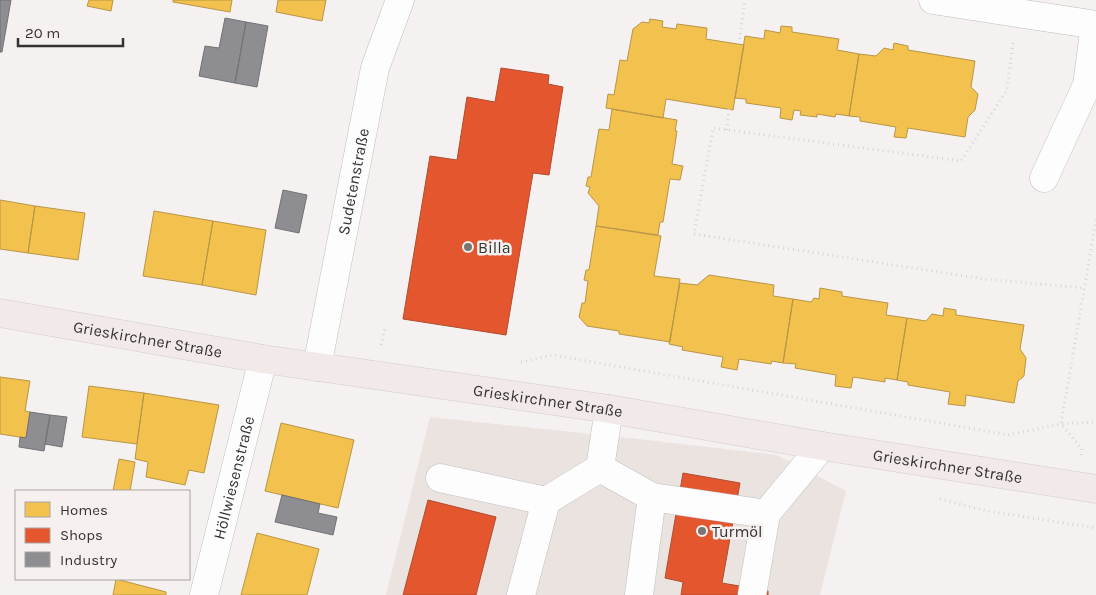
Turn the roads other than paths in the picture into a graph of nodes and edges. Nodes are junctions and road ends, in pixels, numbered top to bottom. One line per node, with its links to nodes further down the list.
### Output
1 (400, 0): 7 (street, Sudetenstraße)
2 (933, 0): 3 (street)
3 (1095, 25): 4 (street)
4 (1044, 178)
5 (0, 313): 6 (main road, Grieskirchner Straße)
6 (263, 359): 7 (main road, Grieskirchner Straße); 17 (street, Höllwiesenstraße)
7 (317, 367): 8 (main road, Grieskirchner Straße)
8 (609, 410): 9 (main road, Grieskirchner Straße); 10 (street)
9 (822, 446): 12 (main road, Grieskirchner Straße); 15 (street)
10 (600, 468): 13 (street); 14 (street)
11 (440, 478): 14 (street)
12 (1088, 487)
13 (652, 497): 15 (street); 19 (street)
14 (546, 501): 18 (street)
15 (766, 514): 16 (street)
16 (753, 592)
17 (204, 595)
18 (521, 595)
19 (639, 595)

